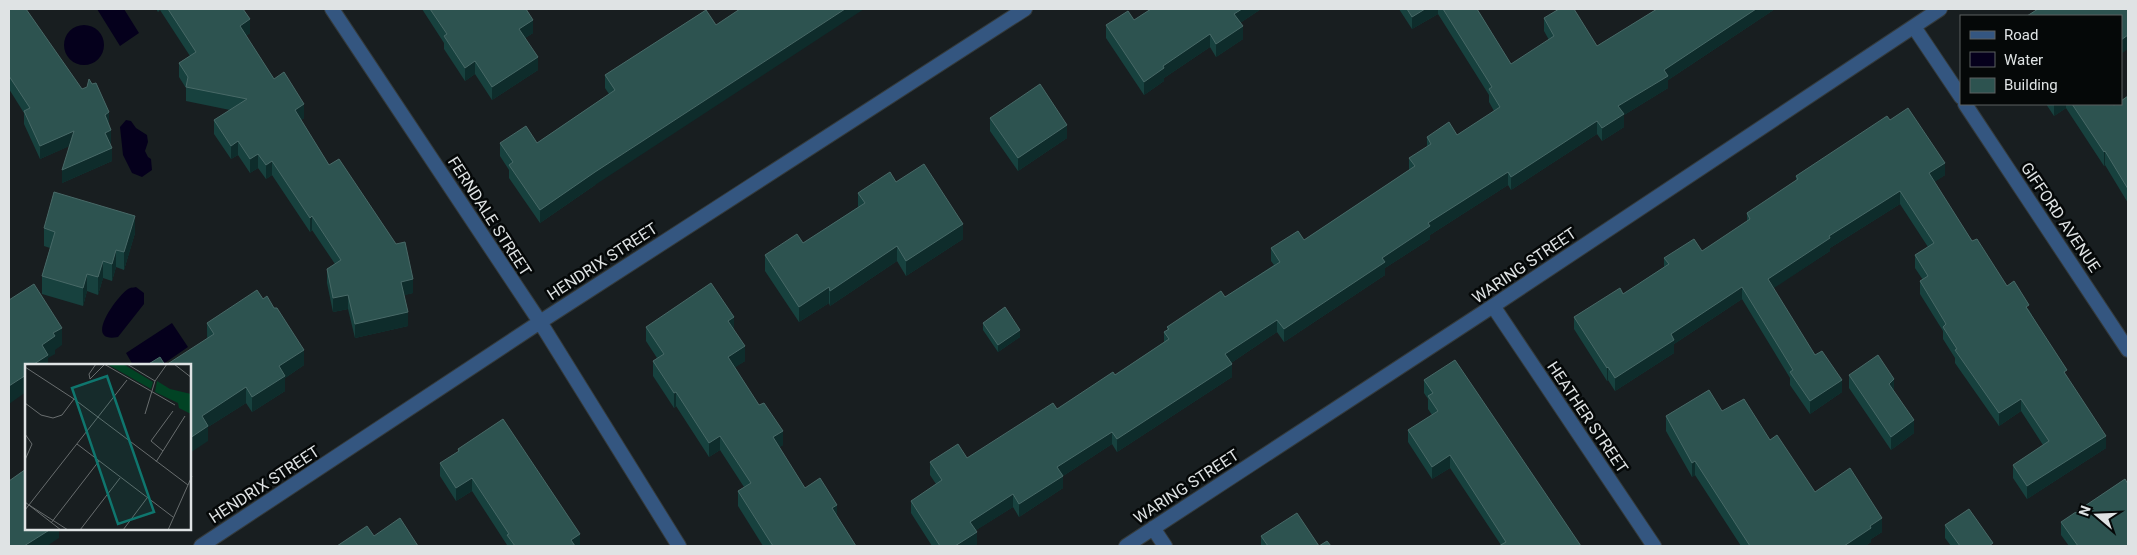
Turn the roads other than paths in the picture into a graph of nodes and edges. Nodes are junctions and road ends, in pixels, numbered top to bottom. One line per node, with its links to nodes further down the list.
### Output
1 (332, 9): 8 (street, FERNDALE STREET)
2 (1025, 9): 8 (street, HENDRIX STREET)
3 (1940, 9): 4 (street, WARING STREET)
4 (1914, 27): 5 (street); 7 (street, WARING STREET)
5 (1960, 96)
6 (1966, 105): 9 (street, GIFFORD AVENUE)
7 (1493, 306): 10 (street, WARING STREET); 15 (street, HEATHER STREET)
8 (540, 322): 11 (street, HENDRIX STREET); 12 (street, FERNDALE STREET)
9 (2128, 350)
10 (1153, 528): 13 (street, WARING STREET); 14 (street)
11 (201, 546)
12 (679, 546)
13 (1126, 546)
14 (1165, 546)
15 (1654, 546)

